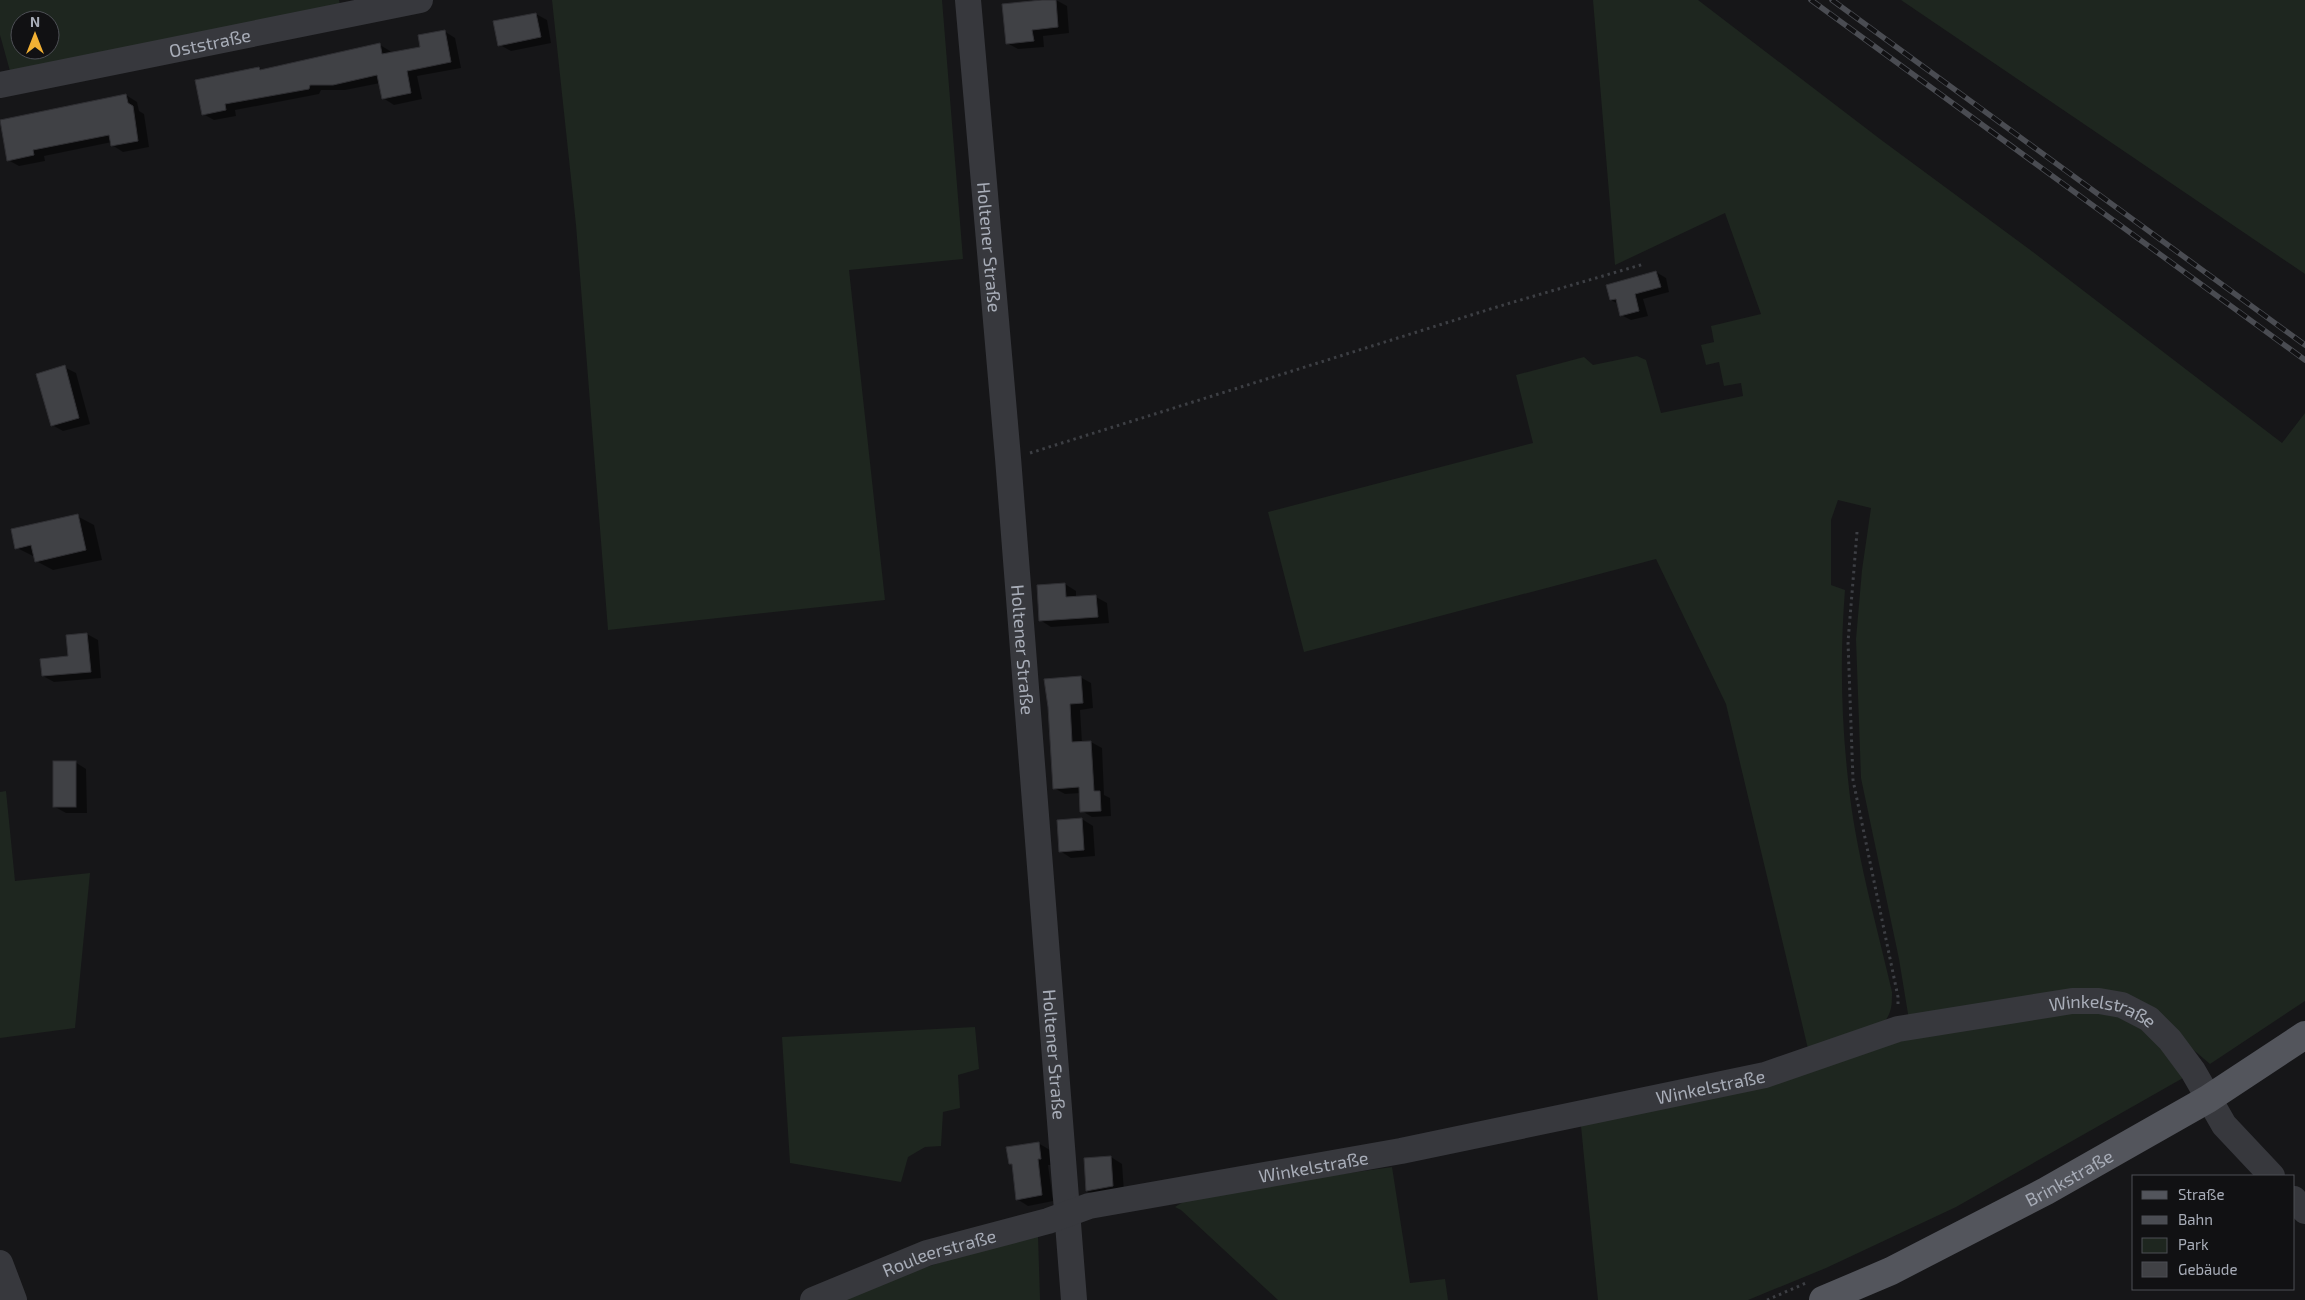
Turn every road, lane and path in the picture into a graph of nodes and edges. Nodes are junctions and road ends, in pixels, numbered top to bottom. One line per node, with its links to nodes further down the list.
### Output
1 (420, 0): 3 (street, Oststraße)
2 (968, 0): 5 (street, Holtener Straße)
3 (0, 85)
4 (1644, 264): 5 (path)
5 (1008, 458): 13 (street, Holtener Straße)
6 (1857, 532): 7 (path)
7 (1898, 1029): 9 (street, Winkelstraße); 13 (street, Winkelstraße)
8 (2305, 1035): 9 (main road, Brinkstraße)
9 (2208, 1099): 10 (street, Winkelstraße); 15 (main road, Brinkstraße)
10 (2271, 1175)
11 (2295, 1200): 12 (street)
12 (2305, 1211)
13 (1069, 1213): 17 (street, Rouleerstraße); 18 (street, Holtener Straße)
14 (0, 1263): 16 (street)
15 (1815, 1292): 19 (path)
16 (14, 1300)
17 (813, 1300)
18 (1074, 1300)
19 (1766, 1300)

